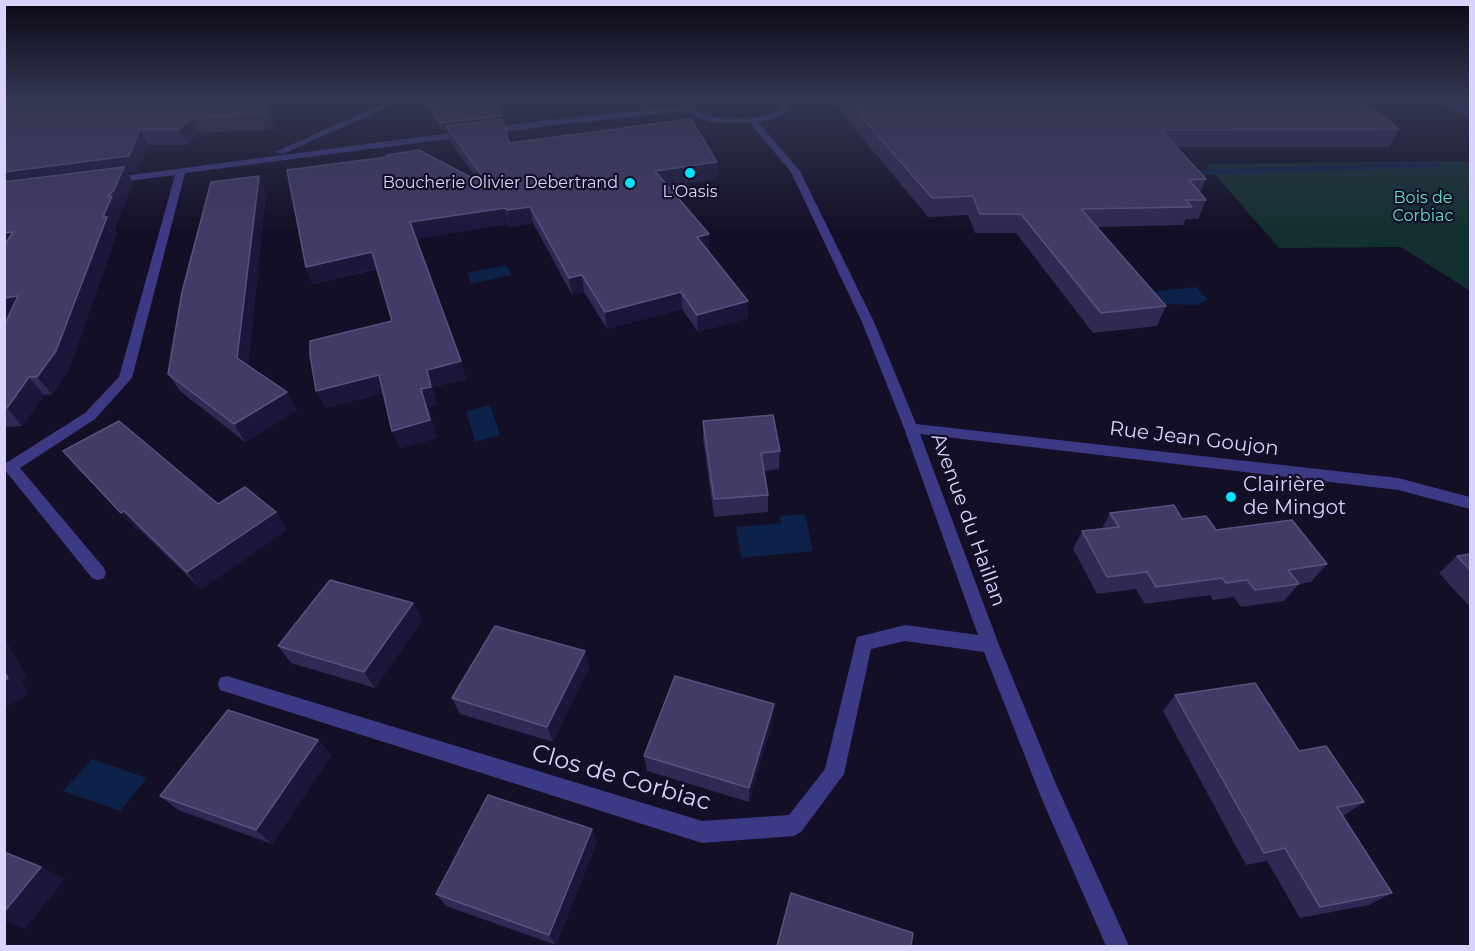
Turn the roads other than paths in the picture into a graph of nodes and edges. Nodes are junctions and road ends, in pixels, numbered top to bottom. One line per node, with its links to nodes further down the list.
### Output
1 (297, 143): 4 (street)
2 (389, 143): 4 (street)
3 (772, 143): 7 (street, Avenue du Haillan)
4 (260, 160): 5 (street)
5 (181, 171): 6 (street); 8 (street)
6 (98, 182)
7 (911, 428): 9 (street, Rue Jean Goujon); 11 (street, Avenue du Haillan)
8 (8, 468): 10 (street)
9 (1470, 503)
10 (98, 573)
11 (990, 645): 12 (street, Clos de Corbiac); 13 (street, Avenue du Haillan)
12 (227, 684)
13 (1118, 946)

